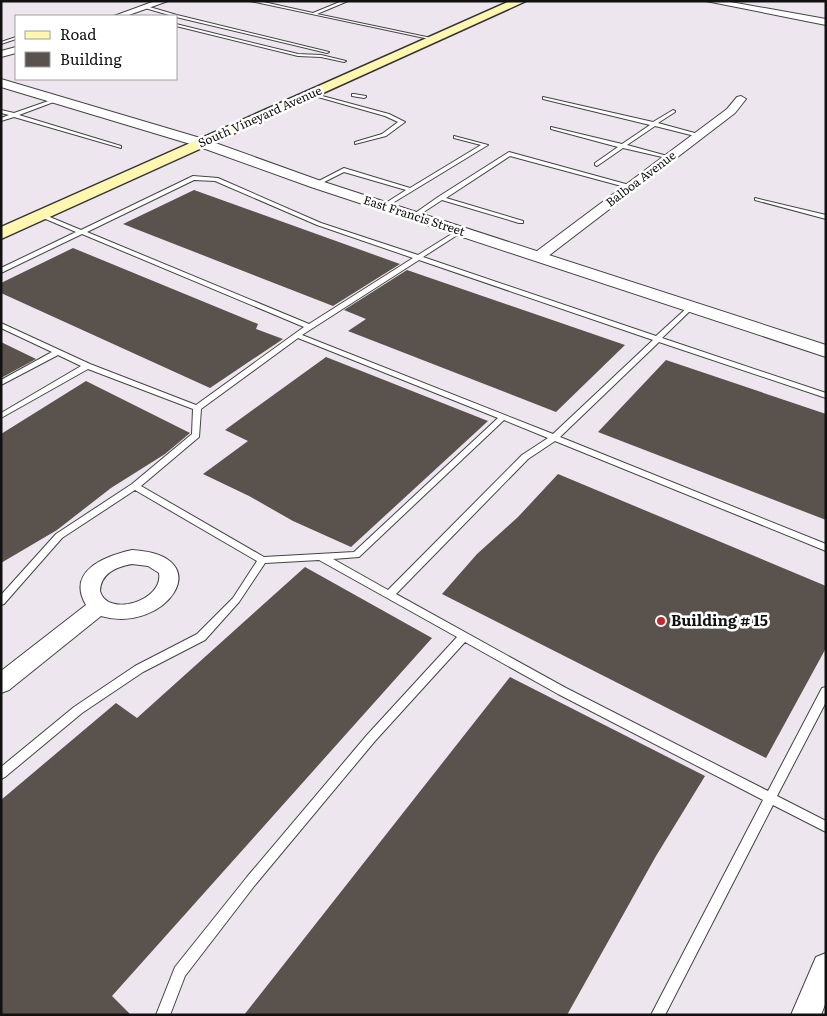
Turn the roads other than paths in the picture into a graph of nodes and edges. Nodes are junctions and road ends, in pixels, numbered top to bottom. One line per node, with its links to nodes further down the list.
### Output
1 (164, 1): 6 (street)
2 (252, 1): 7 (lane)
3 (346, 1): 7 (lane)
4 (520, 1): 15 (main road, South Vineyard Avenue)
5 (710, 1): 11 (street)
6 (146, 7): 8 (street); 9 (lane)
7 (313, 14): 15 (lane)
8 (121, 15)
9 (173, 15)
10 (178, 16): 14 (lane)
11 (826, 22)
12 (178, 25): 17 (lane)
13 (15, 38): 16 (lane)
14 (269, 39): 17 (lane); 20 (lane)
15 (434, 40): 23 (main road, South Vineyard Avenue)
16 (1, 42)
17 (254, 44): 20 (lane)
18 (15, 50): 19 (street)
19 (1, 54)
20 (321, 56): 21 (lane)
21 (344, 62)
22 (1, 83): 28 (street, East Francis Street)
23 (313, 94): 37 (main road, South Vineyard Avenue); 38 (lane)
24 (354, 95): 25 (lane)
25 (364, 98)
26 (545, 98): 33 (lane)
27 (741, 98): 35 (street, Balboa Avenue)
28 (57, 99): 31 (lane); 37 (street, East Francis Street)
29 (1, 111): 31 (lane)
30 (673, 111): 33 (lane)
31 (15, 115): 32 (lane); 40 (lane)
32 (1, 120)
33 (654, 124): 35 (lane); 39 (lane)
34 (553, 128): 39 (lane)
35 (699, 135): 41 (street, Balboa Avenue)
36 (456, 138): 45 (lane)
37 (202, 143): 43 (street, East Francis Street); 49 (main road, South Vineyard Avenue)
38 (357, 143)
39 (622, 146): 41 (lane); 42 (lane)
40 (119, 148)
41 (669, 158): 44 (street, Balboa Avenue)
42 (597, 164)
43 (316, 184): 45 (lane); 48 (street, East Francis Street)
44 (631, 187): 46 (lane); 56 (street, Balboa Avenue)
45 (410, 190): 48 (lane)
46 (440, 198): 50 (lane); 52 (lane)
47 (757, 199): 51 (lane)
48 (384, 206): 50 (street, East Francis Street)
49 (42, 216): 54 (lane); 55 (main road, South Vineyard Avenue)
50 (414, 216): 53 (street, East Francis Street)
51 (826, 217)
52 (521, 222)
53 (460, 231): 56 (street, East Francis Street); 57 (lane)
54 (82, 232): 57 (lane); 58 (lane); 61 (lane)
55 (1, 234)
56 (538, 257): 59 (street, East Francis Street)
57 (420, 258): 61 (lane); 63 (lane)
58 (1, 271)
59 (691, 307): 63 (lane); 64 (street, East Francis Street)
60 (1, 325): 65 (lane)
61 (310, 327): 62 (lane)
62 (297, 335): 69 (lane); 71 (lane)
63 (658, 339): 68 (lane); 72 (lane)
64 (826, 351)
65 (58, 352): 66 (lane); 67 (lane)
66 (87, 366): 69 (lane); 70 (lane)
67 (1, 383)
68 (826, 396)
69 (198, 408): 73 (lane)
70 (1, 416)
71 (503, 417): 72 (lane); 75 (lane)
72 (554, 438): 74 (lane); 77 (lane)
73 (135, 486): 76 (lane); 78 (lane)
74 (826, 548)
75 (320, 557): 76 (lane); 77 (lane)
76 (262, 560): 83 (lane)
77 (389, 595): 80 (lane)
78 (1, 602)
79 (99, 606): 81 (street)
80 (464, 636): 84 (lane); 87 (lane)
81 (1, 684)
82 (826, 691): 84 (lane)
83 (1, 774)
84 (769, 798): 85 (lane); 88 (lane)
85 (826, 827)
86 (826, 967): 89 (street)
87 (163, 1015)
88 (658, 1015)
89 (806, 1015)

